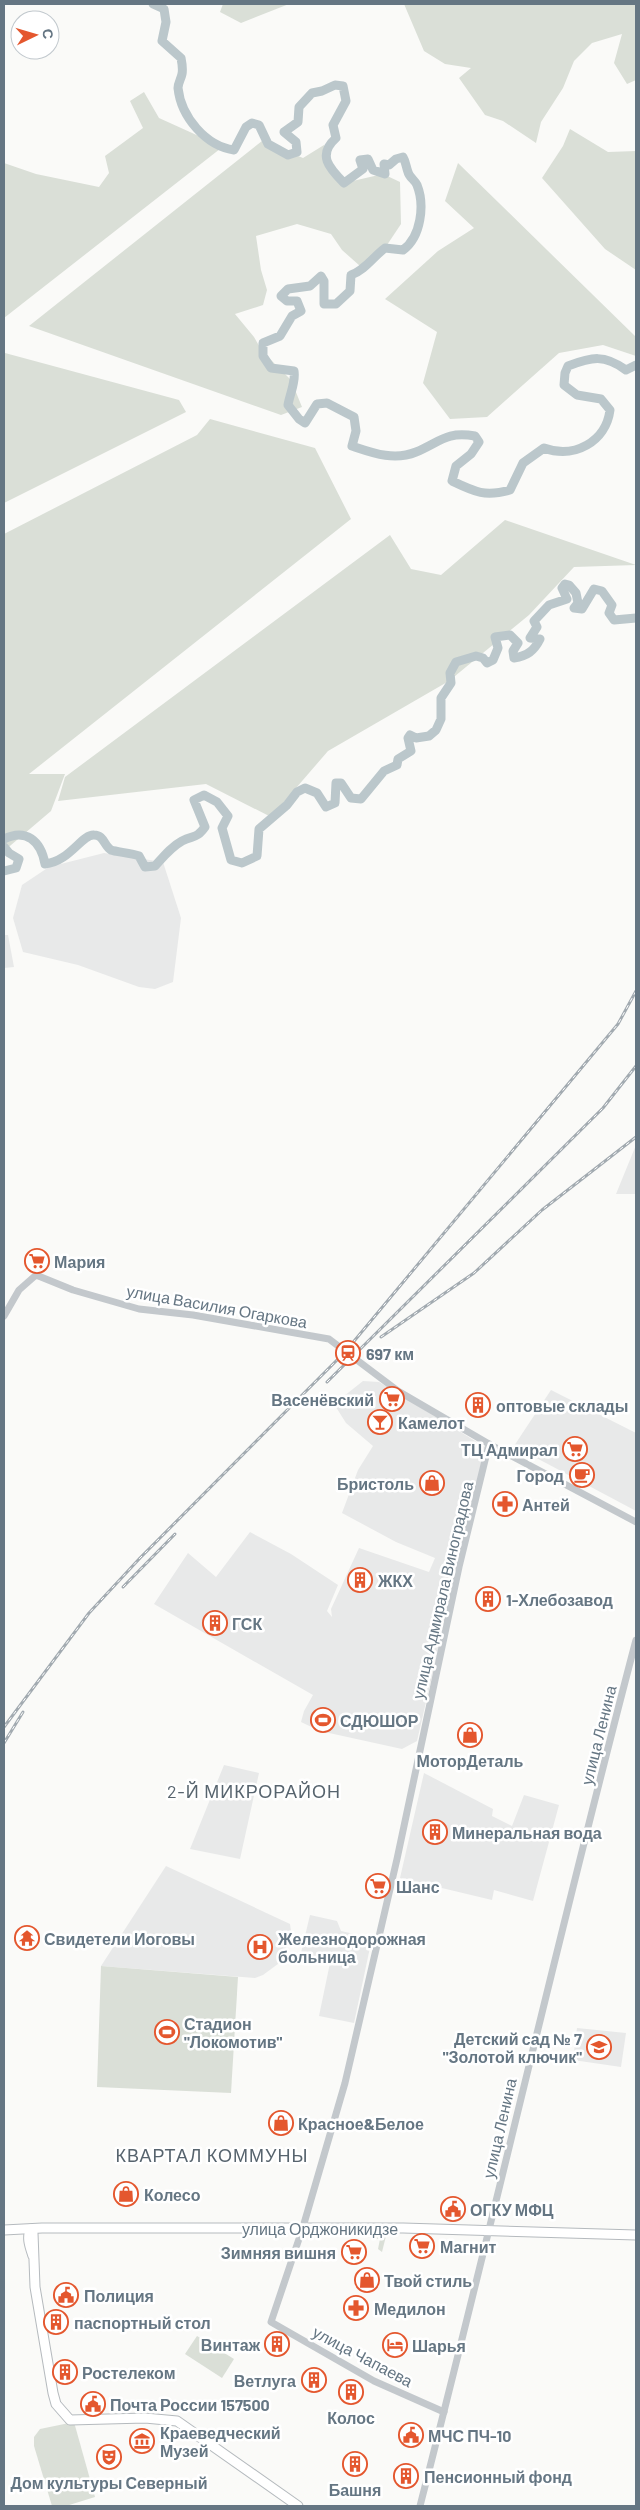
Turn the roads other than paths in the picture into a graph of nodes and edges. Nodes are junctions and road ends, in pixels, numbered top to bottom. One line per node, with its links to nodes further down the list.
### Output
1 (4, 1316): 2 (street, улица Василия Огаркова)
2 (489, 1444): 3 (street, улица Василия Огаркова); 5 (street, улица Адмирала Виноградова)
3 (636, 1522)
4 (636, 1640): 10 (street, улица Ленина)
5 (303, 2227): 6 (main road, улица Орджоникидзе); 10 (main road, улица Орджоникидзе); 13 (street, улица Адмирала Виноградова)
6 (42, 2228): 7 (main road, улица Орджоникидзе); 12 (main road)
7 (31, 2229): 9 (main road, улица Орджоникидзе); 12 (main road)
8 (4, 2230): 9 (main road, улица Орджоникидзе)
9 (14, 2230): 12 (main road)
10 (489, 2232): 11 (main road, улица Орджоникидзе); 14 (street, улица Ленина)
11 (636, 2235)
12 (31, 2245): 15 (main road)
13 (271, 2322): 14 (street, улица Чапаева)
14 (444, 2412): 16 (street, улица Ленина)
15 (298, 2506)
16 (420, 2506)

